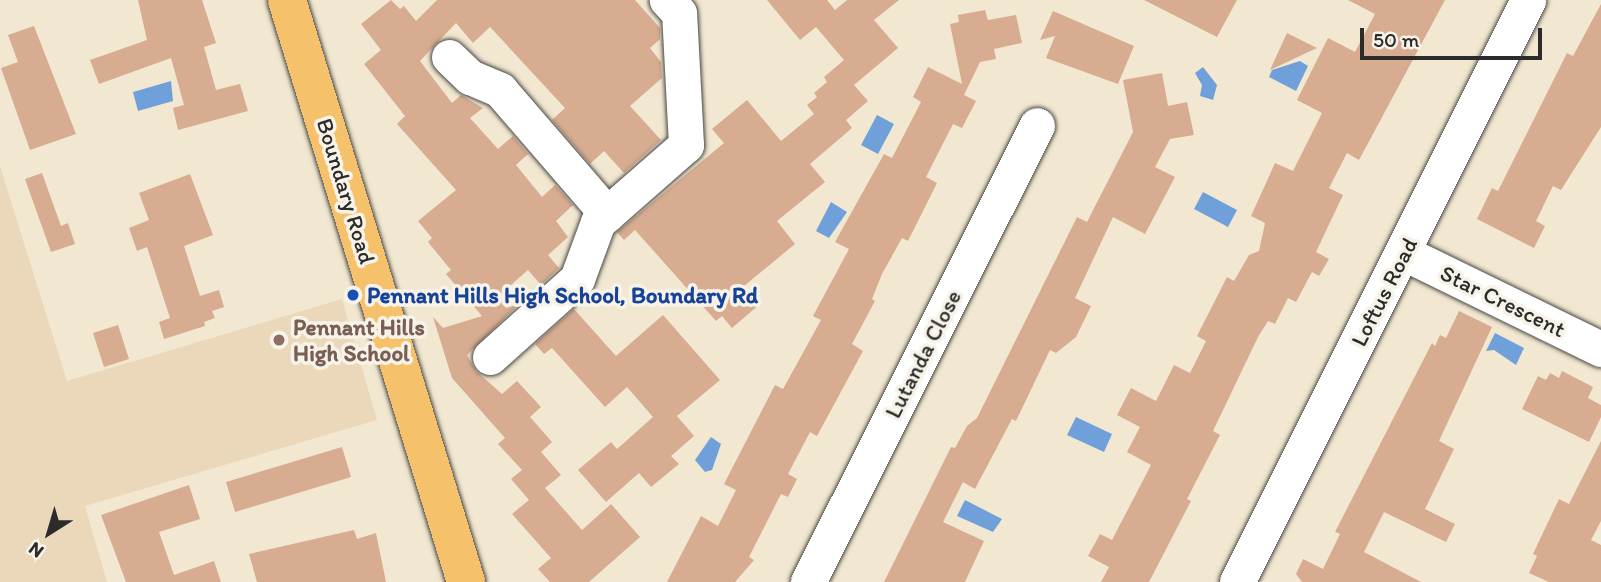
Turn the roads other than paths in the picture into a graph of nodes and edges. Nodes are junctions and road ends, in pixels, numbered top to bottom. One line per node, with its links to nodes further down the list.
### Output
1 (287, 0): 10 (main road, Boundary Road)
2 (667, 0): 6 (street)
3 (1528, 0): 7 (street, Loftus Road)
4 (449, 57): 6 (street)
5 (1037, 125): 11 (street, Lutanda Close)
6 (607, 214): 9 (street)
7 (1404, 253): 8 (street, Star Crescent); 12 (street, Loftus Road)
8 (1601, 349)
9 (491, 357)
10 (466, 582)
11 (808, 582)
12 (1237, 582)

